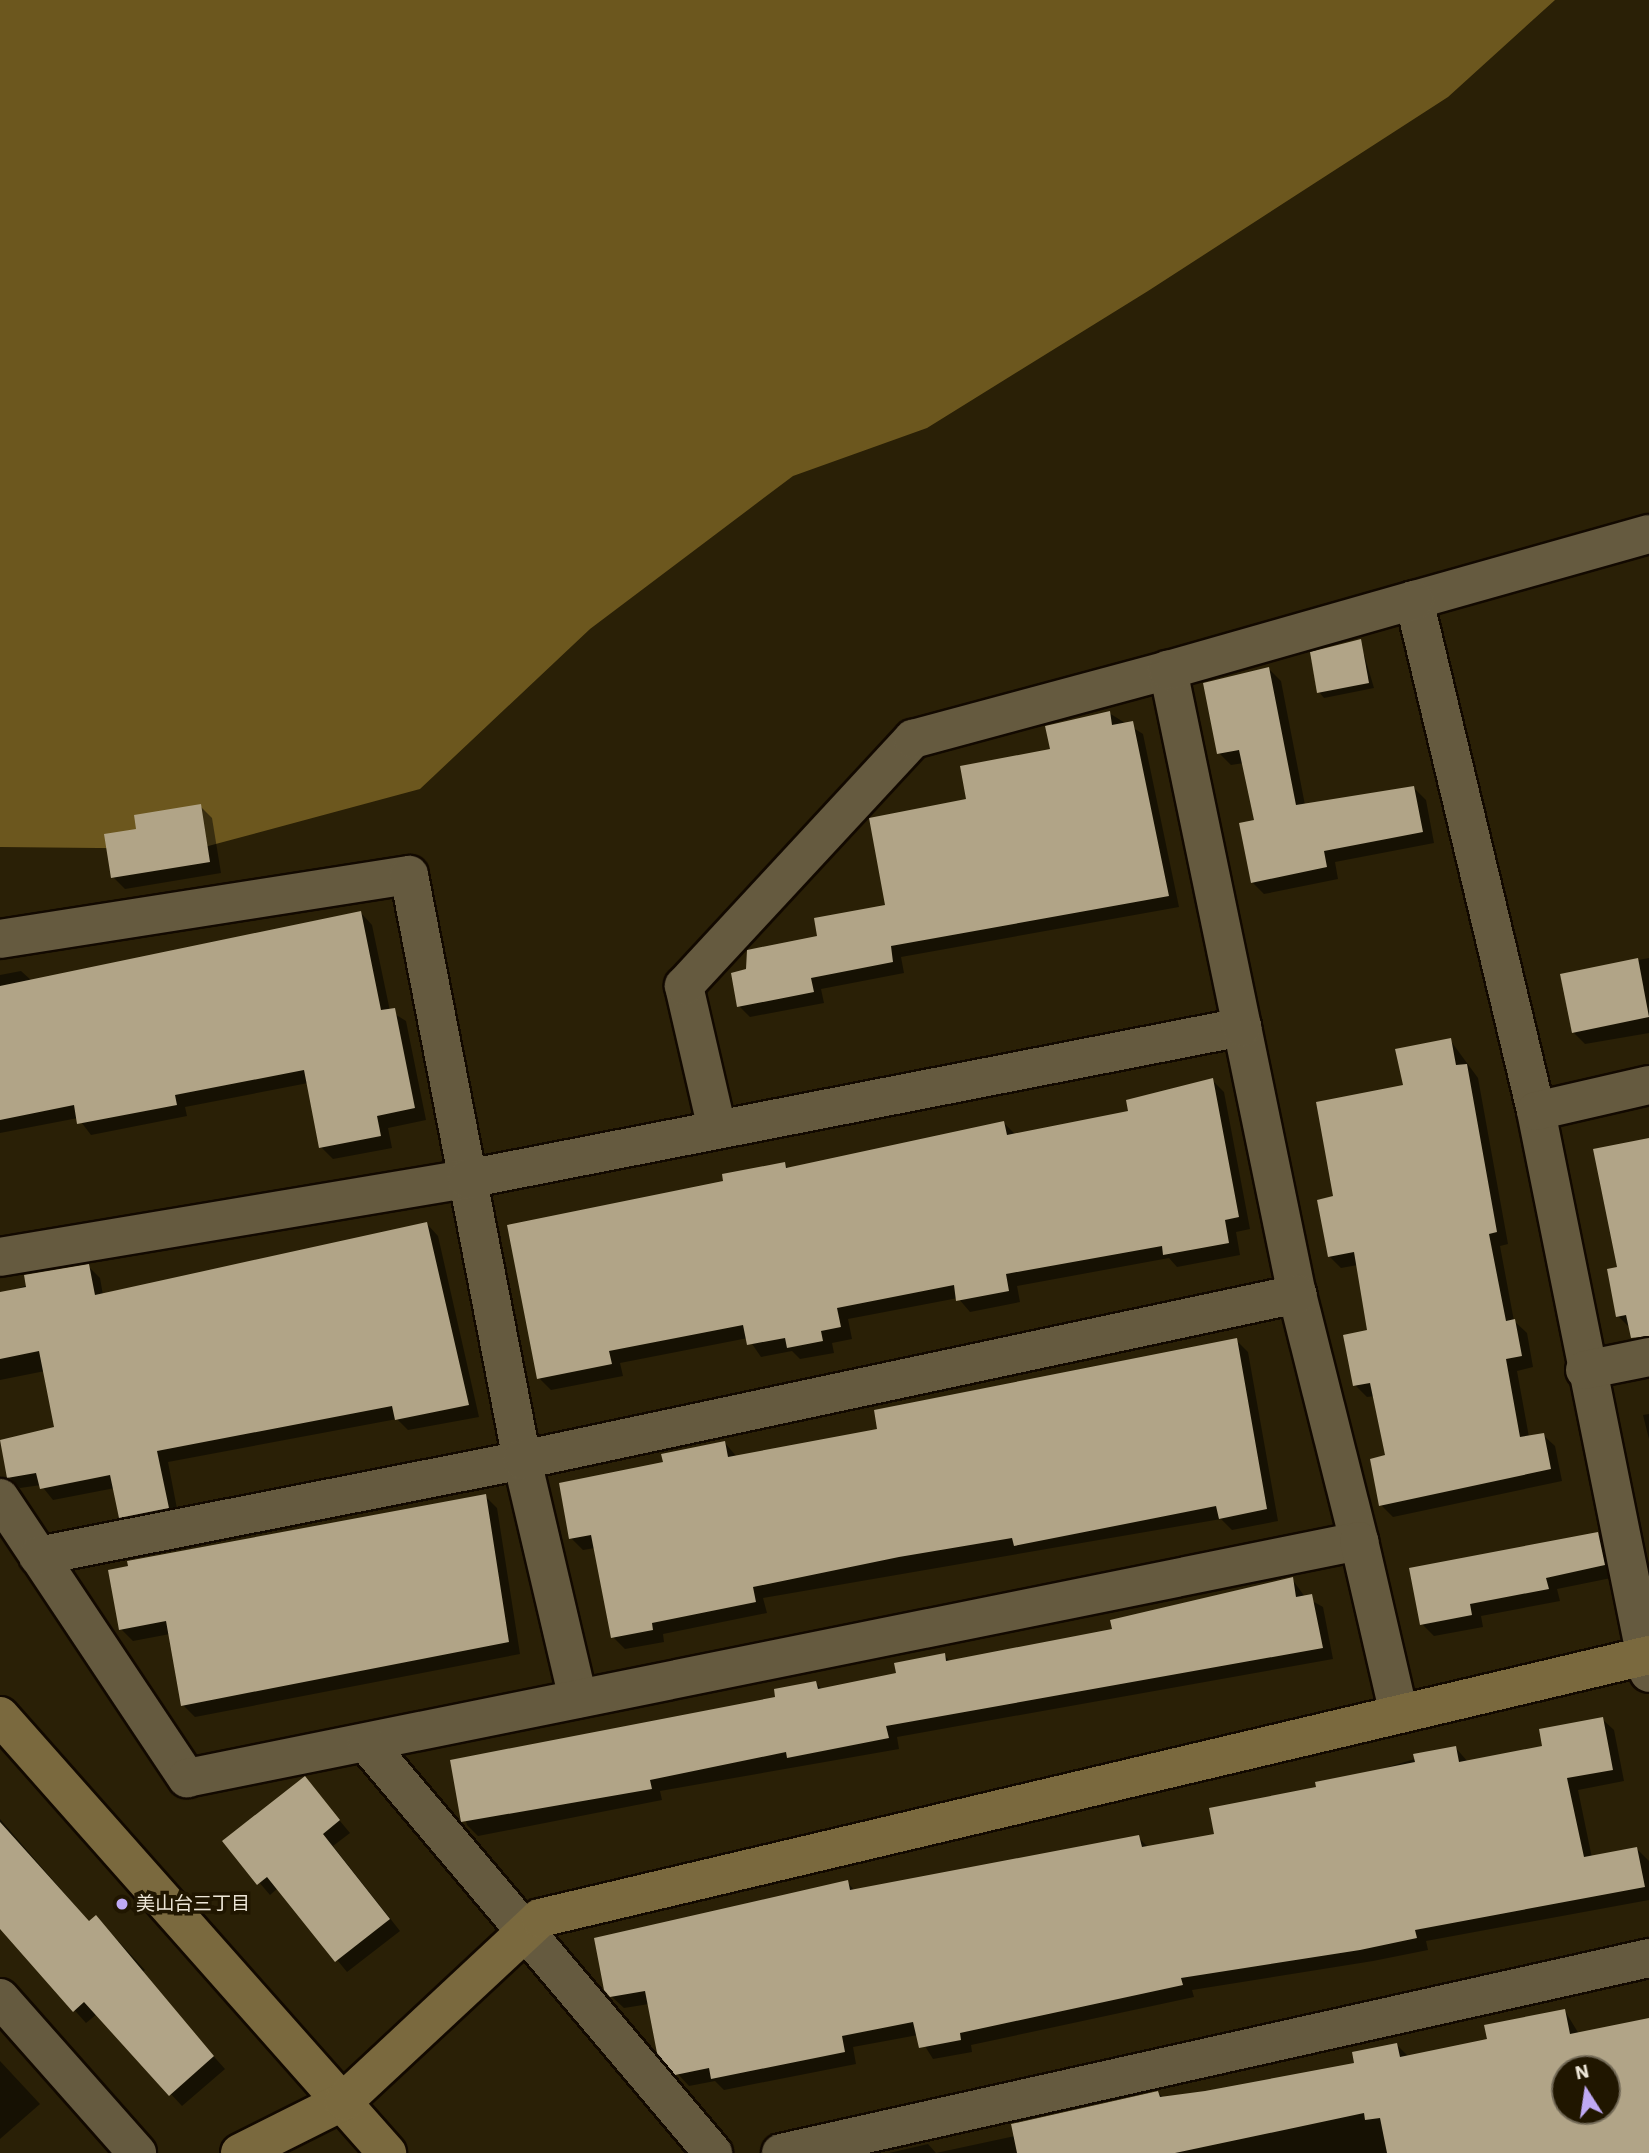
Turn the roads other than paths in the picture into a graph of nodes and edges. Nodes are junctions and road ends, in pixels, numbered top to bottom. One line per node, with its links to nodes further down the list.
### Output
1 (1649, 534): 2 (street)
2 (1414, 600): 3 (street); 7 (street)
3 (1168, 670): 5 (street); 8 (street)
4 (0, 939): 9 (street)
5 (1242, 1027): 8 (street); 11 (street)
6 (1649, 1085): 7 (street)
7 (1536, 1111): 13 (street)
8 (717, 1129): 9 (street)
9 (467, 1179): 10 (street); 14 (street)
10 (0, 1257)
11 (1297, 1294): 14 (street); 16 (street)
12 (1649, 1357): 13 (street)
13 (1585, 1370): 18 (street)
14 (522, 1460): 17 (street); 19 (street)
15 (0, 1498): 17 (street)
16 (1359, 1541): 19 (street); 20 (street)
17 (38, 1556): 22 (street)
18 (1648, 1661): 20 (street)
19 (578, 1699): 22 (street)
20 (1398, 1710): 23 (street)
21 (0, 1716): 26 (street)
22 (367, 1744): 23 (street)
23 (522, 1934): 26 (street); 30 (street)
24 (1649, 1958): 31 (street)
25 (0, 1998): 27 (street)
26 (344, 2101): 28 (street); 29 (street)
27 (136, 2153)
28 (240, 2153)
29 (387, 2153)
30 (713, 2153)
31 (781, 2153)

